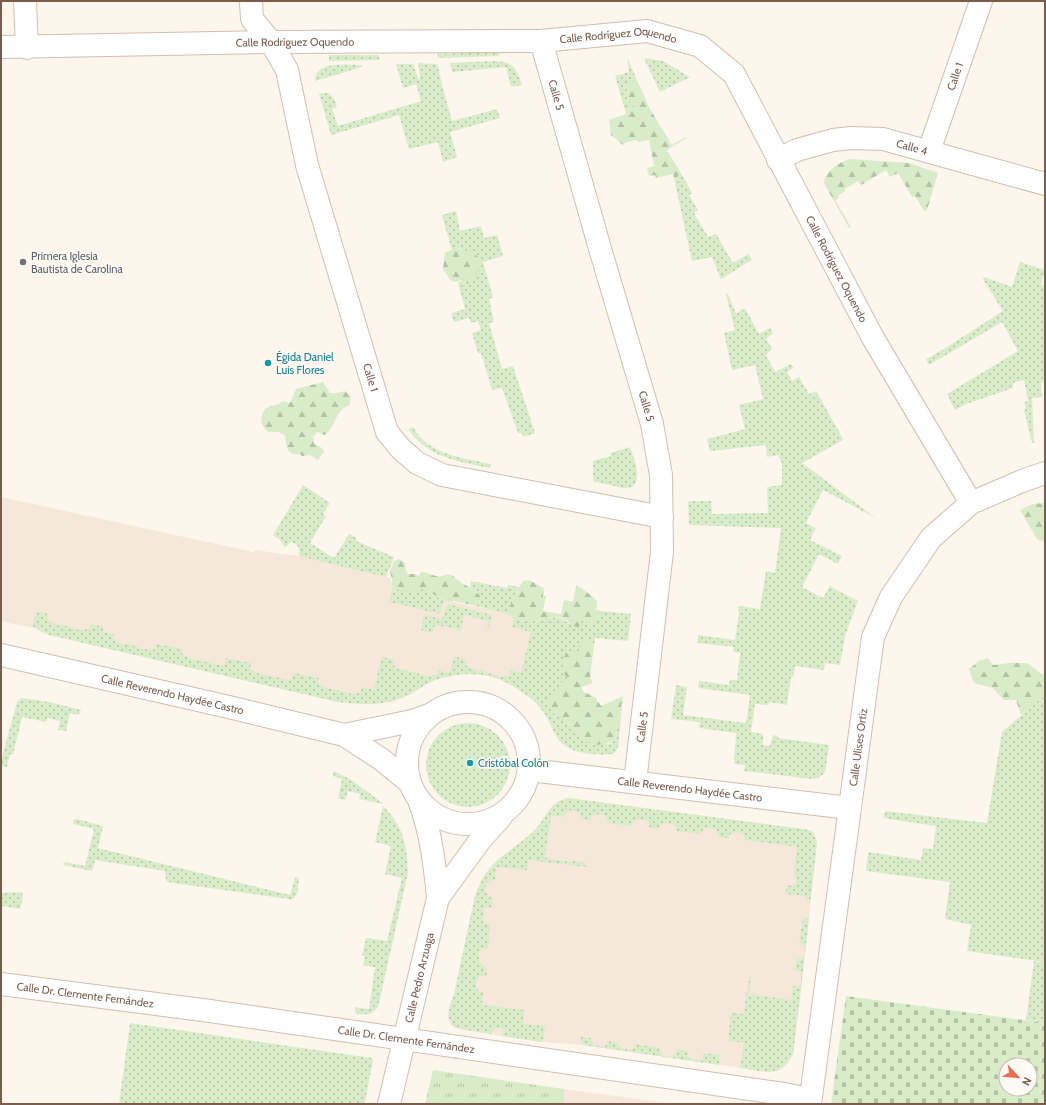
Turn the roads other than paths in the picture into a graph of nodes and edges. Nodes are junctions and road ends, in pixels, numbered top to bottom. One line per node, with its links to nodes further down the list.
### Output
1 (24, 1): 7 (street)
2 (251, 1): 5 (street, Calle 1)
3 (981, 1): 8 (street, Calle 1)
4 (541, 41): 5 (street, Calle Rodríguez Oquendo); 9 (street, Calle Rodríguez Oquendo); 13 (street, Calle 5)
5 (271, 42): 7 (street, Calle Rodríguez Oquendo); 13 (street, Calle 1)
6 (1, 47): 7 (street, Calle Rodríguez Oquendo)
7 (27, 48)
8 (929, 151): 9 (street, Calle 4); 10 (street, Calle 4)
9 (778, 160): 12 (street, Calle Rodríguez Oquendo)
10 (1045, 184)
11 (1045, 473): 12 (street, Calle Ulises Ortiz)
12 (972, 503): 21 (street, Calle Ulises Ortiz)
13 (662, 517): 19 (street, Calle 5)
14 (1, 655): 16 (street, Calle Reverendo Haydée Castro)
15 (429, 715): 16 (street, Calle Reverendo Haydée Castro); 17 (street); 18 (street)
16 (344, 735): 18 (street, Calle Reverendo Haydée Castro)
17 (530, 770): 19 (street, Calle Reverendo Haydée Castro); 22 (street)
18 (409, 782): 20 (street)
19 (635, 782): 21 (street, Calle Reverendo Haydée Castro)
20 (420, 803): 22 (street); 23 (street, Calle Pedro Arzuaga)
21 (849, 808): 26 (street, Calle Ulises Ortiz)
22 (507, 811): 23 (street, Calle Pedro Arzuaga)
23 (438, 898): 25 (street, Calle Pedro Arzuaga)
24 (1, 984): 25 (street, Calle Dr. Clemente Fernández)
25 (404, 1039): 26 (street, Calle Dr. Clemente Fernández); 27 (street, Calle Pedro Arzuaga)
26 (810, 1102)
27 (389, 1104)

